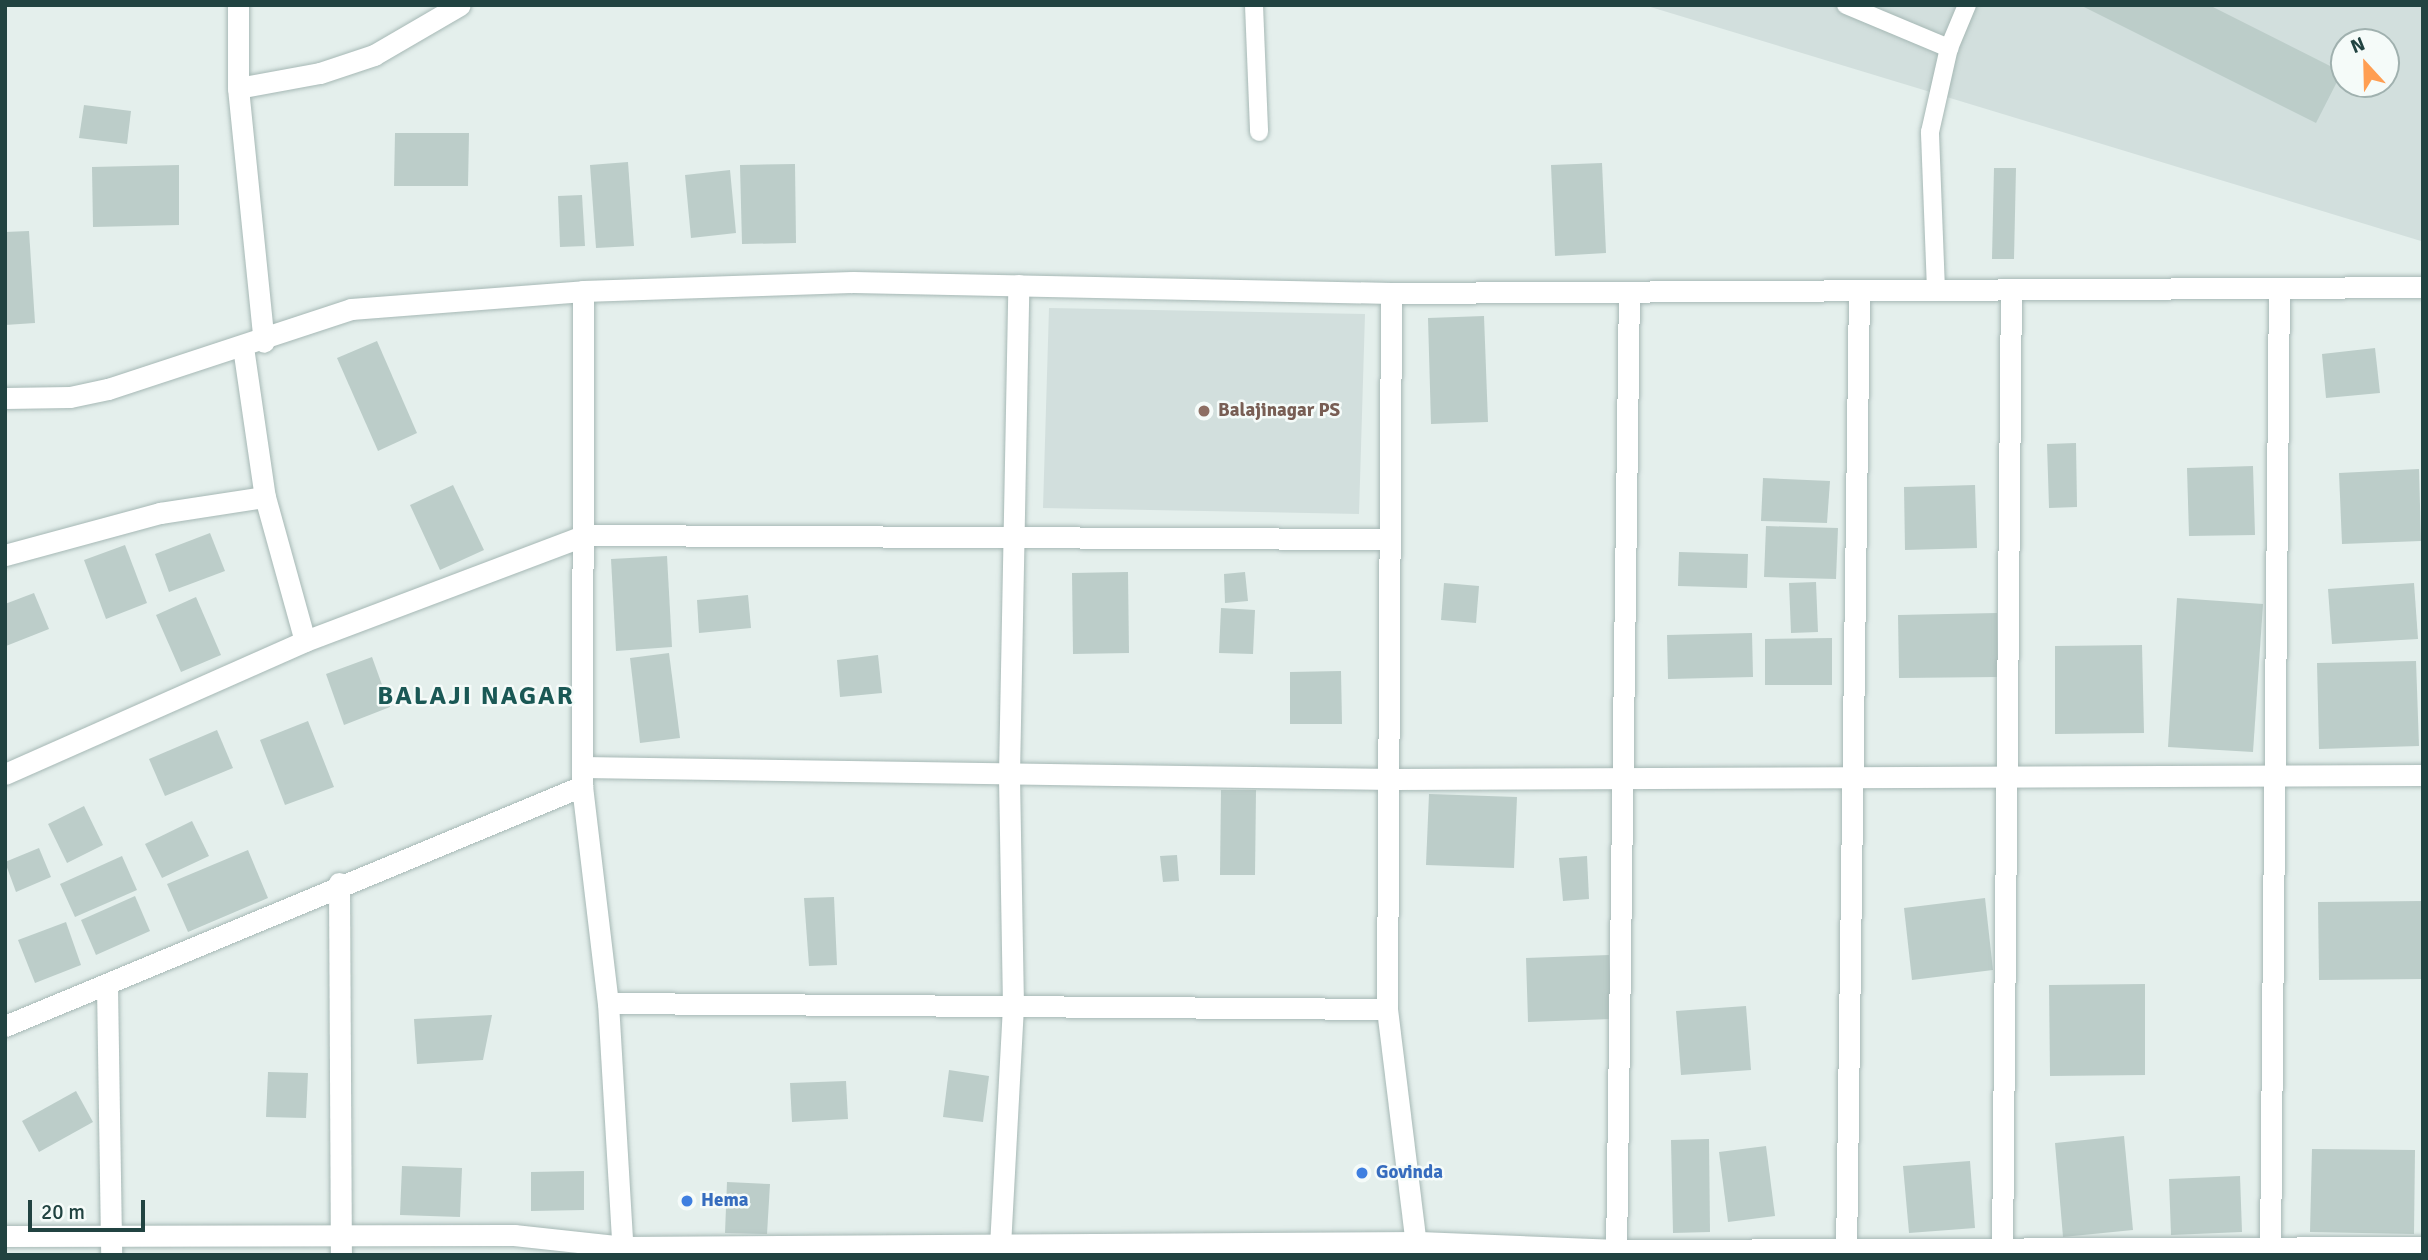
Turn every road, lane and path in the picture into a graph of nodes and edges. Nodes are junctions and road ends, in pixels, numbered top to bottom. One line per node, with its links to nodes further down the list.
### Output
1 (238, 5): 7 (street)
2 (460, 5): 7 (street)
3 (1254, 5): 8 (lane)
4 (1846, 5): 6 (lane)
5 (1967, 5): 6 (lane)
6 (1949, 48): 13 (lane)
7 (238, 88): 18 (street)
8 (1259, 132)
9 (1018, 285): 14 (street); 16 (street); 24 (street)
10 (2423, 287): 11 (street)
11 (2279, 288): 12 (street); 33 (street)
12 (2011, 289): 13 (street); 32 (street)
13 (1936, 290): 15 (street)
14 (583, 291): 18 (street); 22 (street)
15 (1858, 291): 17 (street); 31 (street)
16 (1391, 293): 17 (street); 23 (street)
17 (1629, 293): 30 (street)
18 (264, 342): 19 (street)
19 (243, 347): 20 (street); 21 (street)
20 (5, 398)
21 (265, 497): 25 (street); 26 (street)
22 (584, 535): 24 (street); 26 (street); 34 (street)
23 (1389, 538): 24 (street); 35 (street)
24 (1011, 539): 28 (street)
25 (5, 555)
26 (305, 640): 27 (street)
27 (5, 774)
28 (1009, 774): 34 (street); 35 (street); 39 (street)
29 (2423, 775): 33 (street)
30 (1619, 776): 31 (street); 35 (street); 52 (street)
31 (1854, 776): 32 (street); 50 (street)
32 (2009, 776): 33 (street); 51 (street)
33 (2274, 776): 49 (street)
34 (582, 777): 36 (street); 38 (street)
35 (1392, 779): 40 (street)
36 (339, 883): 37 (street); 43 (street)
37 (107, 986): 41 (street); 45 (street)
38 (608, 1003): 39 (street); 48 (street)
39 (1013, 1006): 40 (street); 44 (street)
40 (1387, 1009): 47 (street)
41 (5, 1026)
42 (5, 1236): 45 (street)
43 (341, 1246): 45 (street); 48 (street)
44 (1000, 1246): 47 (street); 48 (street)
45 (111, 1247)
46 (2423, 1247): 49 (street)
47 (1418, 1248): 52 (street)
48 (624, 1251)
49 (2271, 1251): 51 (street)
50 (1846, 1252): 51 (street); 52 (street)
51 (2002, 1252)
52 (1617, 1253)

